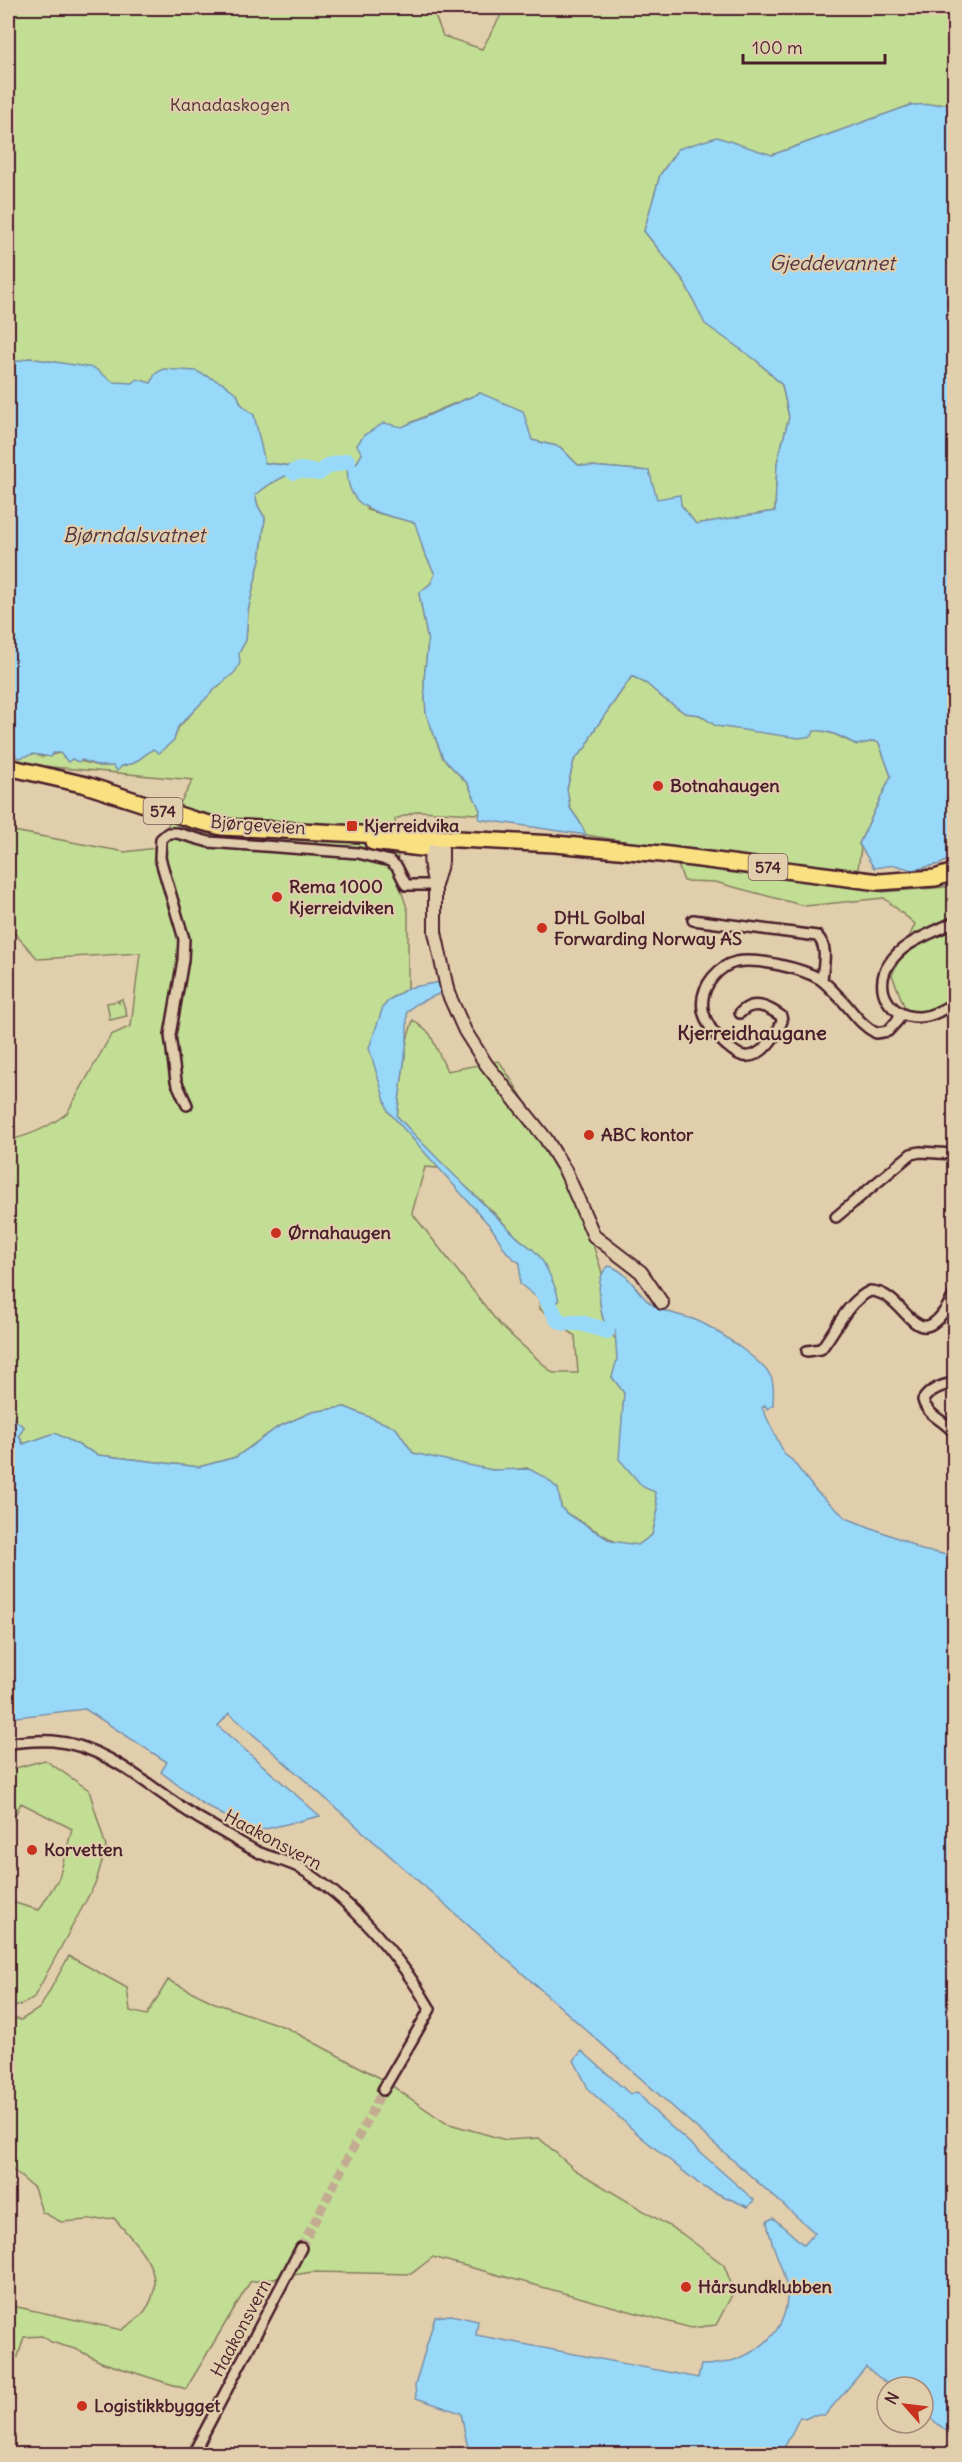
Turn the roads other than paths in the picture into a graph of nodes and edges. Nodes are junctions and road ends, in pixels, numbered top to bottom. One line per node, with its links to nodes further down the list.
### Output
1 (8, 767): 2 (main road, Bjørgeveien / 574)
2 (436, 846): 3 (main road, Bjørgeveien / 574); 4 (street)
3 (954, 872)
4 (435, 885): 11 (street, Bjørgeveien); 15 (street)
5 (693, 920): 7 (street)
6 (954, 922): 10 (street)
7 (822, 980): 9 (street); 10 (street)
8 (954, 1005): 10 (street)
9 (740, 1012)
10 (900, 1013)
11 (187, 1105)
12 (954, 1154): 13 (street)
13 (836, 1217)
14 (954, 1295): 16 (street)
15 (662, 1302)
16 (807, 1351)
17 (954, 1383): 18 (street)
18 (954, 1433)
19 (8, 1743): 20 (street, Haakonsvern)
20 (383, 2090)
21 (301, 2248): 22 (street, Haakonsvern)
22 (193, 2454)

